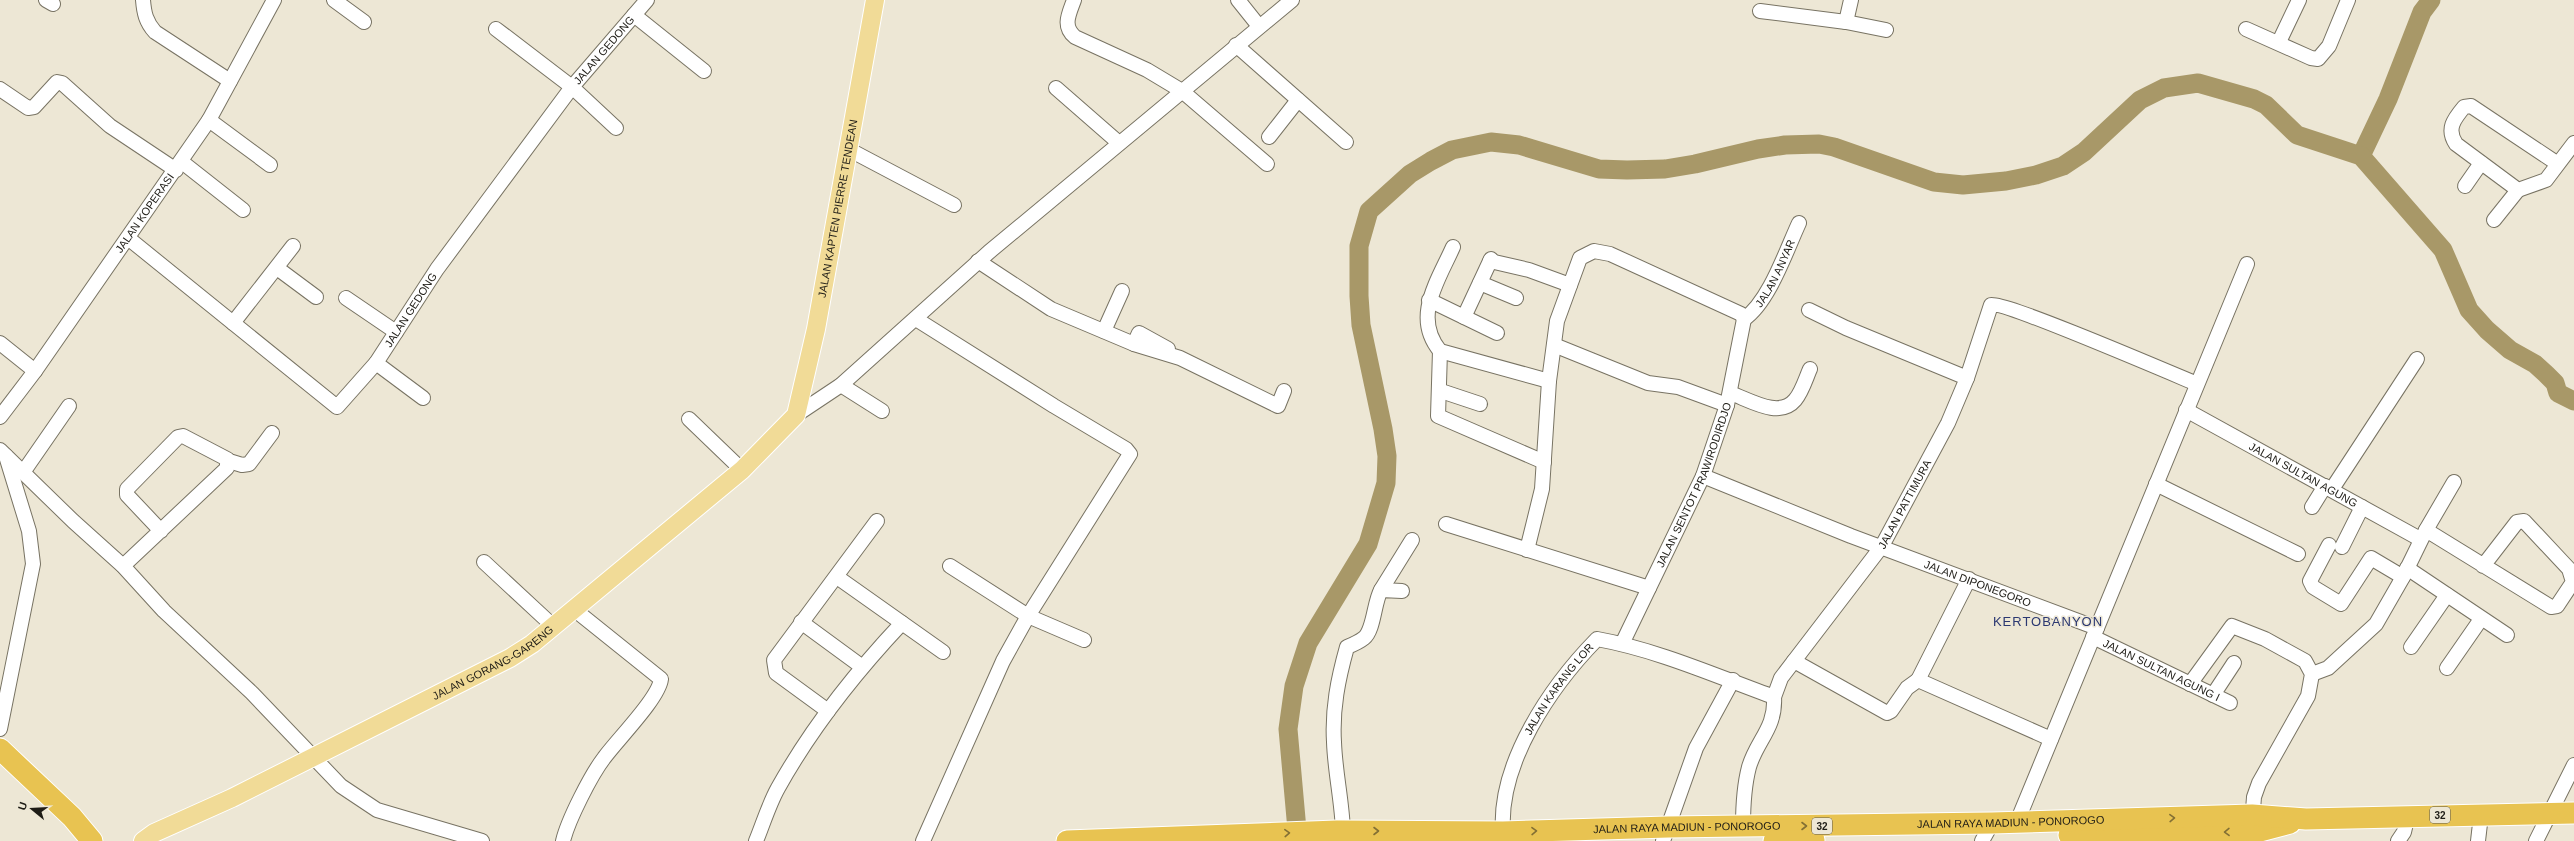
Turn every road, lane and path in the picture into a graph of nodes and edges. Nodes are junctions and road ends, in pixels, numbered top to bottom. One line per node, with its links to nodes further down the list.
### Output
1 (144, 0): 23 (street)
2 (274, 0): 23 (street, JALAN KOPERASI)
3 (334, 0): 14 (street)
4 (647, 0): 13 (street, JALAN GEDONG)
5 (875, 0): 35 (main road, JALAN KAPTEN PIERRE TENDEAN)
6 (1074, 0): 27 (street)
7 (1238, 0): 16 (street)
8 (1292, 0): 16 (street)
9 (1851, 0): 15 (street)
10 (2299, 0): 20 (street)
11 (2348, 0): 20 (street)
12 (1760, 11): 15 (street)
13 (634, 15): 22 (street); 24 (street, JALAN GEDONG)
14 (364, 22)
15 (1846, 22): 19 (street)
16 (1258, 25): 21 (street)
17 (496, 29): 24 (street)
18 (2246, 29): 20 (street)
19 (1886, 30)
20 (2278, 42)
21 (1236, 45): 27 (street); 28 (street)
22 (704, 70)
23 (230, 81): 29 (street, JALAN KOPERASI)
24 (572, 87): 30 (street); 66 (street, JALAN GEDONG)
25 (0, 88): 40 (street)
26 (1056, 88): 33 (street)
27 (1182, 91): 33 (street); 37 (street)
28 (1298, 100): 31 (street); 32 (street)
29 (209, 120): 39 (street); 40 (street, JALAN KOPERASI)
30 (616, 128)
31 (1269, 137)
32 (1346, 142)
33 (1119, 143): 50 (street)
34 (2574, 143): 38 (street)
35 (848, 149): 43 (street); 87 (main road, JALAN KAPTEN PIERRE TENDEAN)
36 (2481, 163): 38 (street); 41 (street); 42 (street)
37 (1267, 164)
38 (2558, 164): 42 (street)
39 (270, 165)
40 (179, 166): 44 (street); 47 (street, JALAN KOPERASI)
41 (2464, 186)
42 (2518, 190): 45 (street)
43 (954, 205)
44 (243, 210)
45 (2494, 220)
46 (1799, 223): 63 (street, JALAN ANYAR)
47 (128, 238): 64 (street, JALAN GEDONG); 74 (street, JALAN KOPERASI)
48 (293, 246): 52 (street)
49 (1453, 247): 59 (street)
50 (978, 262): 62 (street); 65 (street)
51 (2247, 264): 77 (street)
52 (277, 268): 56 (street); 64 (street)
53 (1480, 283): 54 (street); 58 (street); 61 (street)
54 (1570, 284): 63 (street); 69 (street)
55 (1122, 291): 65 (street)
56 (316, 297)
57 (346, 298): 66 (street)
58 (1516, 298)
59 (1429, 300): 61 (street); 70 (street)
60 (1808, 310): 75 (street)
61 (1464, 317): 67 (street)
62 (916, 319): 78 (street); 122 (street)
63 (1744, 319): 82 (street, JALAN SENTOT PRAWIRODIRDJO)
64 (234, 323): 72 (street, JALAN GEDONG)
65 (1104, 331): 79 (street)
66 (396, 332): 72 (street, JALAN GEDONG)
67 (1498, 333)
68 (0, 343): 74 (street)
69 (1554, 345): 76 (street); 82 (street)
70 (1440, 352): 76 (street); 80 (street)
71 (2417, 359): 99 (street)
72 (376, 363): 81 (street)
73 (1810, 369): 82 (street)
74 (35, 371): 88 (street, JALAN KOPERASI)
75 (1968, 378): 77 (street, JALAN PATTIMURA); 107 (street, JALAN PATTIMURA)
76 (1549, 381): 93 (street)
77 (2197, 384): 85 (street)
78 (841, 385): 86 (street); 87 (street)
79 (1284, 391)
80 (1441, 391): 83 (street); 93 (street)
81 (423, 398)
82 (1729, 399): 96 (street, JALAN SENTOT PRAWIRODIRDJO)
83 (1480, 404)
84 (69, 406): 95 (street)
85 (2186, 410): 98 (street); 99 (street, JALAN SULTAN AGUNG)
86 (882, 411)
87 (796, 415): 94 (main road, JALAN GORANG-GARENG)
88 (0, 417)
89 (689, 419): 94 (street)
90 (272, 433): 92 (street)
91 (3, 453): 95 (street); 145 (street)
92 (229, 461): 104 (street); 104 (street)
93 (1544, 462): 108 (street)
94 (742, 470): 121 (main road, JALAN GORANG-GARENG)
95 (24, 471): 111 (street)
96 (1702, 476): 107 (street, JALAN DIPONEGORO); 117 (street, JALAN SENTOT PRAWIRODIRDJO)
97 (2454, 482): 105 (street)
98 (2156, 484): 109 (street); 127 (street)
99 (2329, 488): 100 (street); 101 (street, JALAN SULTAN AGUNG)
100 (2312, 507)
101 (2362, 507): 105 (street, JALAN SULTAN AGUNG); 114 (street)
102 (877, 521): 115 (street)
103 (1446, 524): 108 (street)
104 (162, 531): 111 (street)
105 (2423, 534): 113 (street, JALAN SULTAN AGUNG); 114 (street)
106 (1412, 540): 118 (street)
107 (1882, 546): 116 (street, JALAN DIPONEGORO); 133 (street, JALAN PATTIMURA)
108 (1527, 550): 117 (street)
109 (2298, 554)
110 (484, 562): 126 (street)
111 (123, 566): 148 (street)
112 (950, 566): 122 (street)
113 (2483, 566): 113 (street, JALAN SULTAN AGUNG)
114 (2405, 572): 120 (street); 137 (street)
115 (837, 577): 124 (street); 125 (street)
116 (1969, 579): 127 (street, JALAN DIPONEGORO); 139 (street)
117 (1648, 588): 130 (street, JALAN SENTOT PRAWIRODIRDJO)
118 (1382, 590): 119 (street); 156 (street)
119 (1402, 592)
120 (2447, 596): 123 (street); 131 (street)
121 (574, 610): 126 (main road, JALAN GORANG-GARENG); 166 (street)
122 (1028, 616): 129 (street); 168 (street)
123 (2481, 619): 128 (street); 136 (street)
124 (801, 622): 135 (street); 144 (street)
125 (902, 623): 132 (street); 135 (street)
126 (553, 626): 148 (main road, JALAN GORANG-GARENG)
127 (2095, 632): 140 (street, JALAN SULTAN AGUNG I); 146 (street)
128 (2507, 635)
129 (1084, 640)
130 (1622, 644): 138 (street, JALAN KARANG LOR); 159 (street, JALAN KARANG LOR)
131 (2411, 647)
132 (944, 652)
133 (1794, 661): 139 (street); 142 (street, JALAN PATTIMURA)
134 (2234, 664): 141 (street)
135 (861, 666): 144 (street)
136 (2447, 668)
137 (2312, 674): 140 (street); 155 (street)
138 (1733, 680): 142 (street, JALAN KARANG LOR); 161 (street)
139 (1918, 680): 146 (street)
140 (2190, 684): 141 (street, JALAN SULTAN AGUNG I)
141 (2213, 695): 143 (street, JALAN SULTAN AGUNG I)
142 (1774, 697): 157 (street, JALAN PATTIMURA)
143 (2230, 703)
144 (828, 711): 167 (street)
145 (0, 729)
146 (2051, 739): 154 (street)
147 (1, 756): 164 (highway)
148 (314, 757): 163 (main road, JALAN GORANG-GARENG); 165 (street)
149 (2574, 765): 151 (street)
150 (2574, 813): 151 (highway, JALAN RAYA MADIUN - PONOROGO / 32)
151 (2549, 814): 153 (highway, JALAN RAYA MADIUN - PONOROGO / 32); 174 (street)
152 (2408, 815): 153 (highway, JALAN RAYA MADIUN - PONOROGO / 32); 155 (highway, JALAN RAYA MADIUN - PONOROGO / 32); 172 (street)
153 (2481, 815): 173 (street)
154 (2017, 822): 158 (highway, JALAN RAYA MADIUN - PONOROGO / 32); 160 (highway, JALAN RAYA MADIUN - PONOROGO / 32)
155 (2252, 823): 158 (highway, JALAN RAYA MADIUN - PONOROGO / 32)
156 (1341, 824): 162 (highway, JALAN RAYA MADIUN - PONOROGO / 32, one-way to 162); 170 (highway, JALAN RAYA MADIUN - PONOROGO / 32, one-way to 156)
157 (1743, 826): 160 (highway, JALAN RAYA MADIUN - PONOROGO / 32, one-way to 160); 161 (highway, JALAN RAYA MADIUN - PONOROGO / 32)
158 (2146, 831): 160 (highway, JALAN RAYA MADIUN - PONOROGO / 32)
159 (1503, 832): 161 (highway, JALAN RAYA MADIUN - PONOROGO / 32, one-way to 161); 162 (highway, JALAN RAYA MADIUN - PONOROGO / 32)
160 (1986, 833): 171 (highway, JALAN RAYA MADIUN - PONOROGO / 32)
161 (1666, 834)
162 (1433, 836)
163 (151, 838)
164 (92, 841)
165 (482, 841)
166 (563, 841)
167 (756, 841)
168 (922, 841)
169 (1067, 841): 170 (highway, JALAN RAYA MADIUN - PONOROGO / 32)
170 (1095, 841)
171 (1774, 841)
172 (2398, 841)
173 (2478, 841)
174 (2536, 841)

